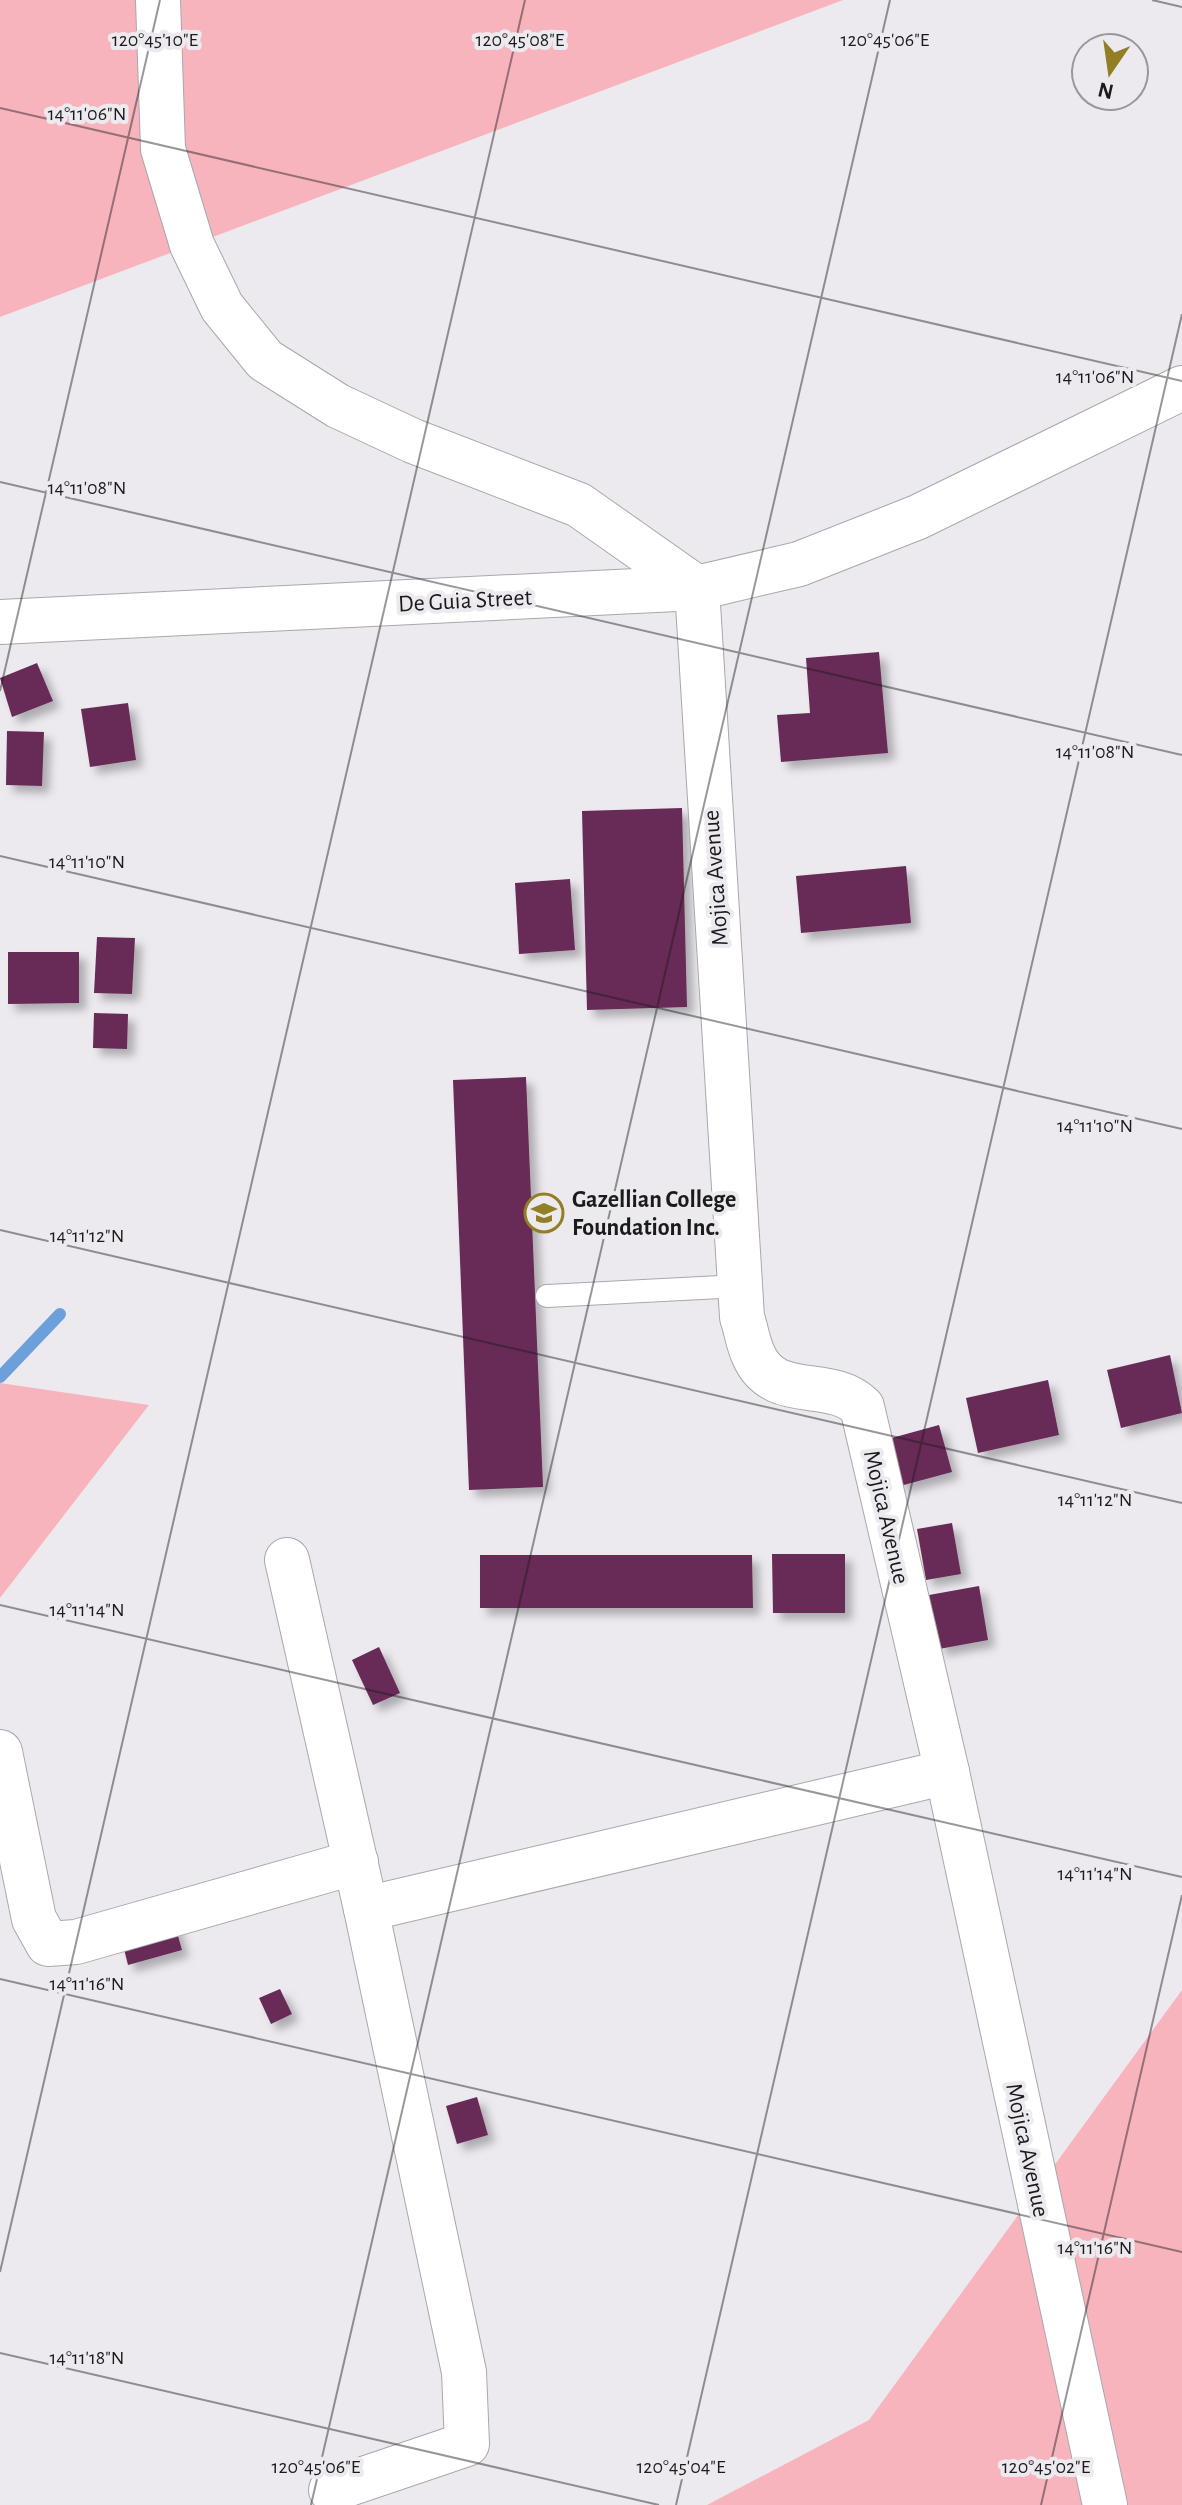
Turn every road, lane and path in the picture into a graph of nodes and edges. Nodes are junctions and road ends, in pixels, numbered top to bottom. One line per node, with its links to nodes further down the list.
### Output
1 (158, 0): 3 (street)
2 (1182, 388): 3 (street, De Guia Street)
3 (697, 588): 4 (street, De Guia Street); 5 (street, Mojica Avenue)
4 (0, 622)
5 (740, 1286): 6 (lane); 9 (street, Mojica Avenue)
6 (547, 1296)
7 (287, 1560): 10 (street)
8 (0, 1752): 10 (street)
9 (947, 1772): 11 (street); 13 (street, Mojica Avenue)
10 (356, 1862): 11 (street)
11 (366, 1909): 12 (street)
12 (331, 2490)
13 (1105, 2505)

